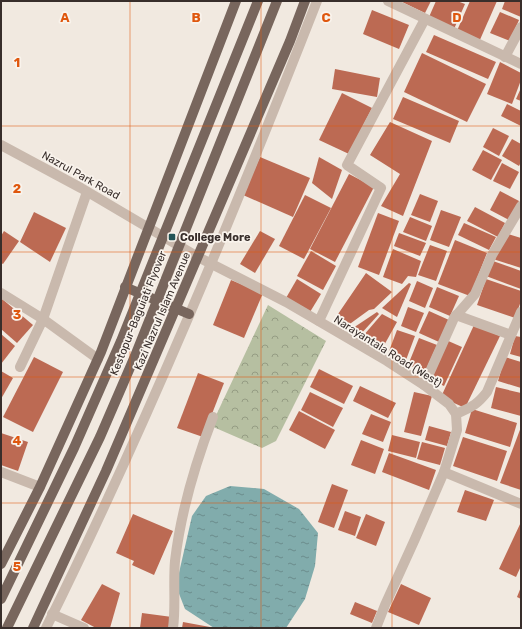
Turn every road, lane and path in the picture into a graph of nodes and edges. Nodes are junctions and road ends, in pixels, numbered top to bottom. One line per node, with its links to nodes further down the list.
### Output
1 (236, 1): 14 (main road)
2 (258, 1): 36 (main road, Kestopur-Baguiati Flyover)
3 (277, 1): 38 (main road, Kestopur-Baguiati Flyover)
4 (305, 1): 15 (main road, Kazi Nazrul Islam Avenue)
5 (317, 1): 16 (street)
6 (388, 1): 7 (street)
7 (425, 19): 9 (street); 24 (street)
8 (521, 27): 9 (street)
9 (505, 57): 10 (street)
10 (521, 64)
11 (1, 145): 12 (street, Nazrul Park Road)
12 (87, 192): 14 (street, Nazrul Park Road); 23 (street)
13 (521, 206): 22 (street)
14 (148, 227): 15 (street, Nazrul Park Road); 17 (main road)
15 (198, 257): 16 (street, Narayantala Road (West)); 19 (main road, Kazi Nazrul Islam Avenue)
16 (211, 264): 21 (street); 24 (street, Narayantala Road (West))
17 (125, 287): 19 (main road); 26 (main road)
18 (1, 293): 23 (street)
19 (176, 309): 21 (main road); 39 (main road, Kazi Nazrul Islam Avenue)
20 (521, 312): 25 (street)
21 (189, 314): 37 (street)
22 (456, 315): 25 (street); 28 (street)
23 (43, 319): 26 (street); 27 (street)
24 (319, 321): 28 (street, Narayantala Road (West))
25 (511, 335): 29 (street)
26 (98, 359): 33 (main road)
27 (20, 367)
28 (424, 385): 29 (street, Narayantala Road (West))
29 (456, 414): 32 (street)
30 (214, 417): 42 (street)
31 (1, 472): 33 (street)
32 (444, 472): 34 (street); 43 (street)
33 (40, 487): 35 (main road)
34 (521, 504)
35 (1, 564)
36 (1, 599)
37 (52, 614): 40 (street); 41 (street)
38 (7, 628)
39 (33, 628)
40 (46, 628)
41 (84, 628)
42 (173, 628)
43 (376, 628)

